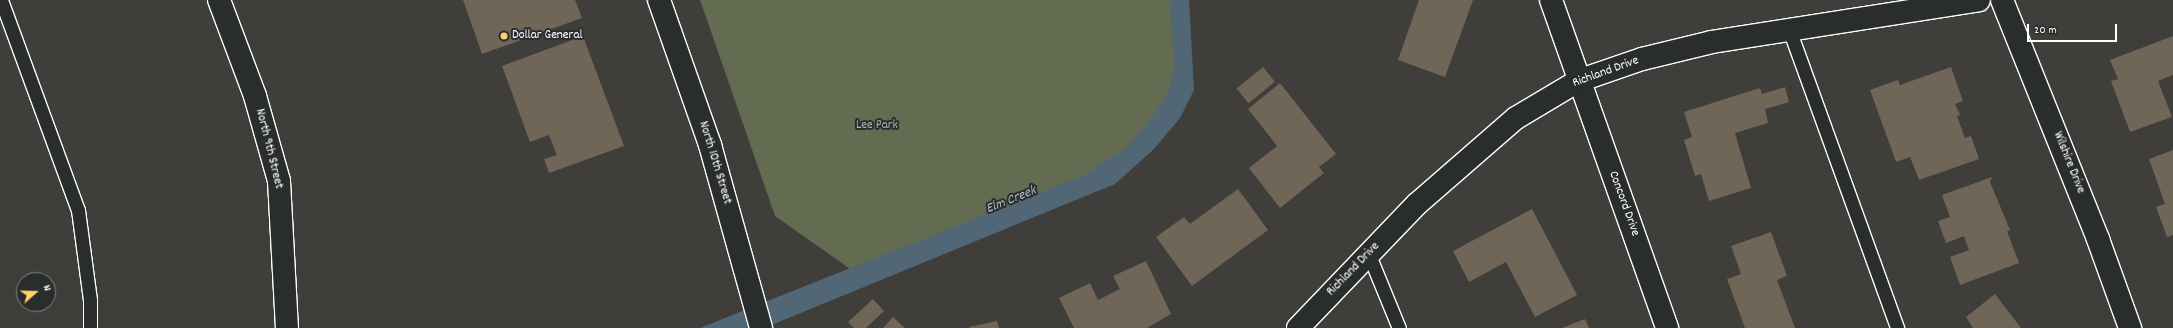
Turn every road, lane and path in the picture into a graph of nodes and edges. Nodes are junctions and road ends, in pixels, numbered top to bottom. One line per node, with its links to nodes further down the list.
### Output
1 (1, 0): 10 (lane)
2 (219, 0): 11 (street, North 9th Street)
3 (660, 0): 12 (street, North 10th Street)
4 (1551, 0): 8 (street, Concord Drive)
5 (1979, 0): 7 (street, Richland Drive)
6 (2002, 0): 17 (street, Wilshire Drive)
7 (1790, 29): 8 (street, Richland Drive); 16 (lane)
8 (1578, 81): 9 (street, Richland Drive); 15 (street, Concord Drive)
9 (1369, 255): 13 (street, Richland Drive); 14 (lane)
10 (90, 328)
11 (287, 328)
12 (762, 328)
13 (1298, 328)
14 (1400, 328)
15 (1667, 328)
16 (1897, 328)
17 (2130, 328)

